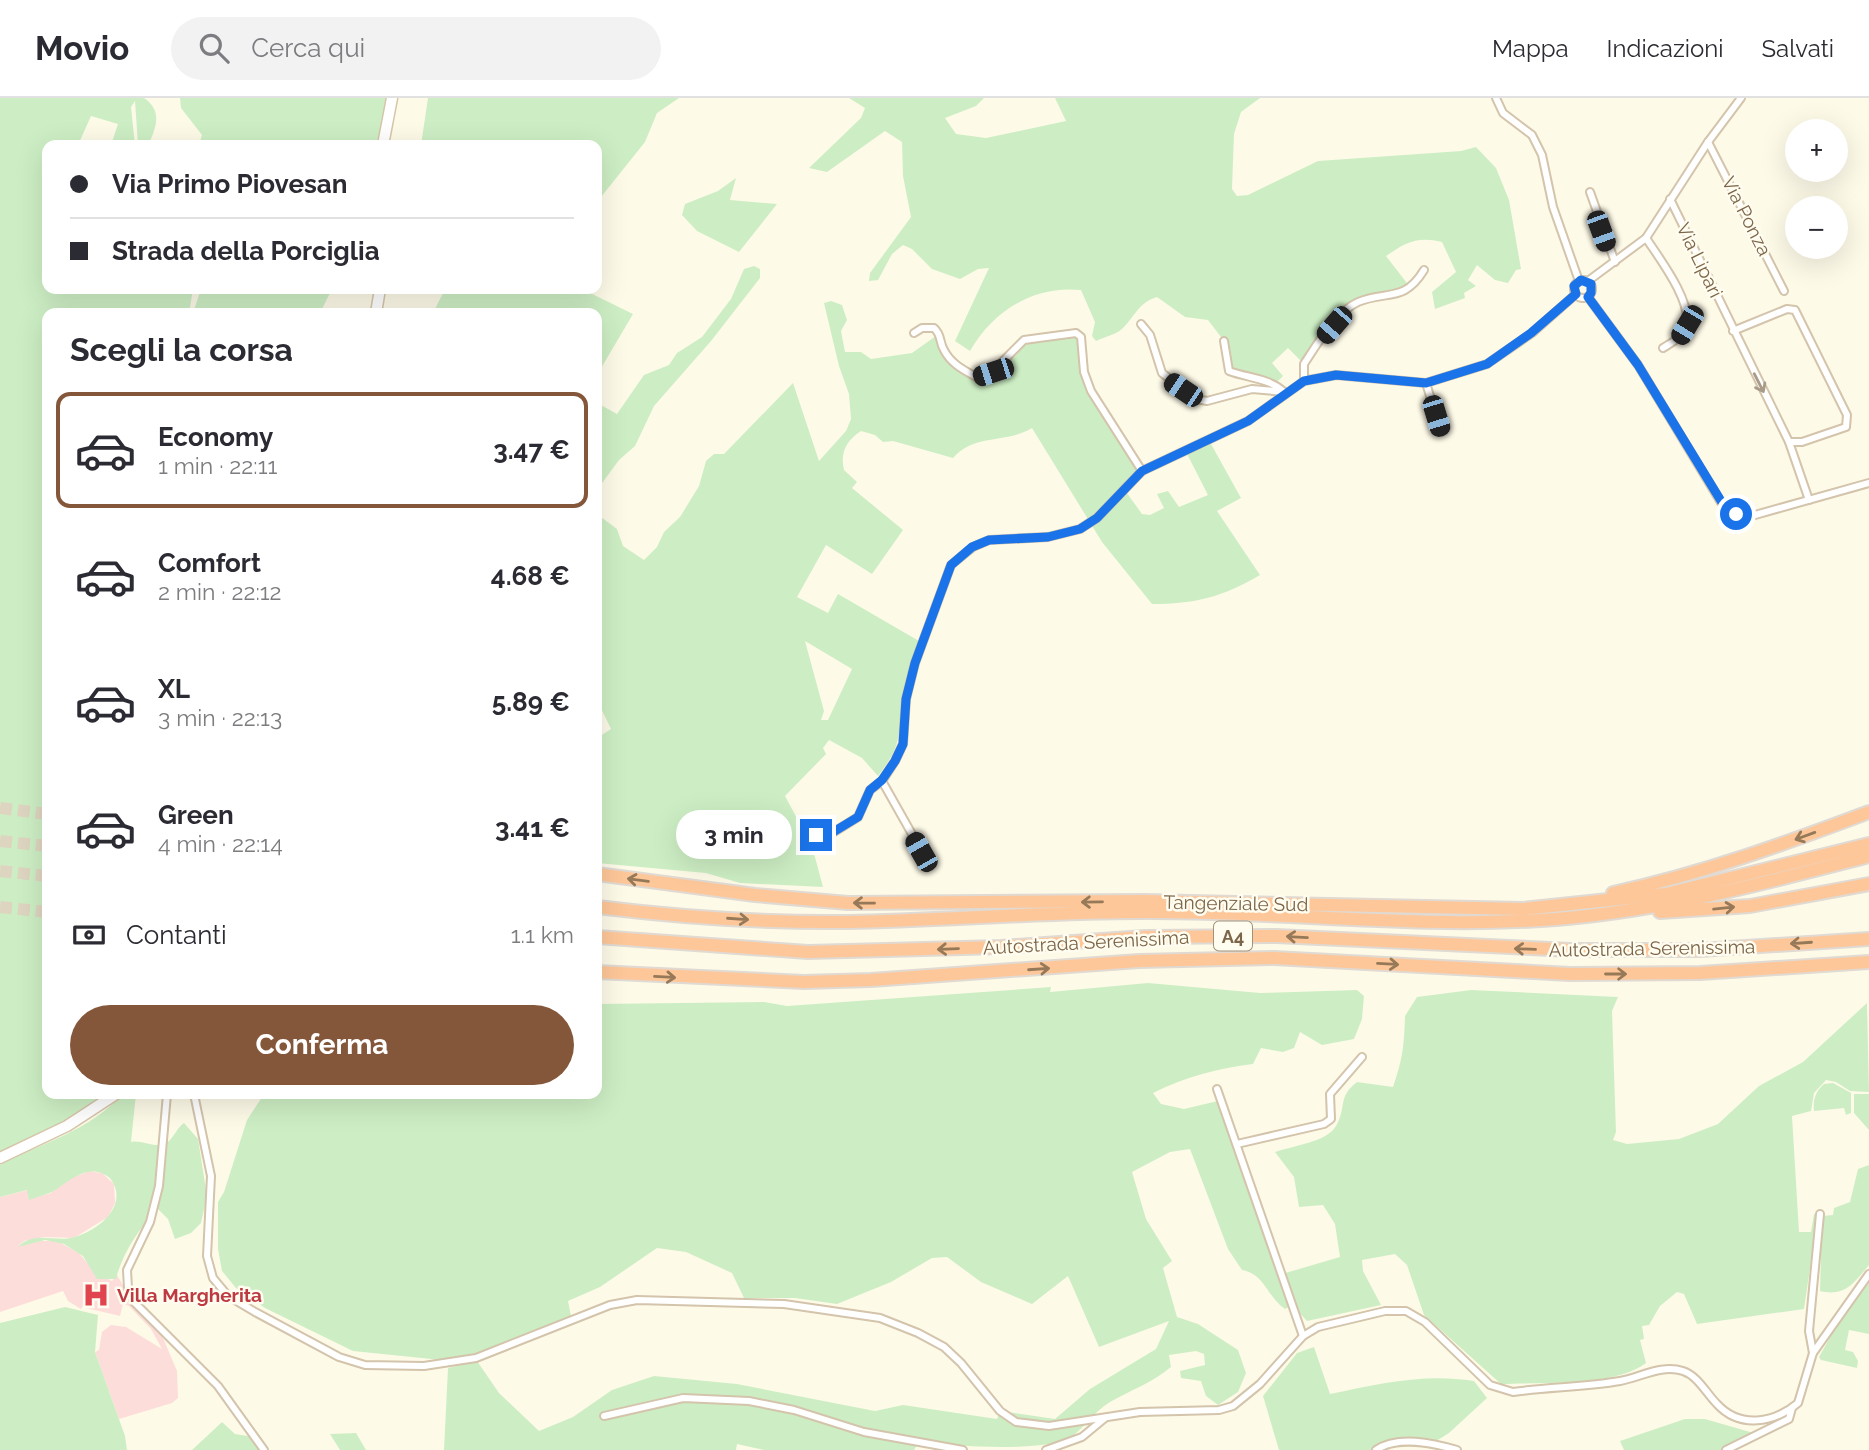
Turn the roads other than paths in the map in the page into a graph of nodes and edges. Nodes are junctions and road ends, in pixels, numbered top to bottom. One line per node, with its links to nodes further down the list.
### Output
1 (392, 98): 4 (main road)
2 (1496, 98): 11 (street)
3 (1741, 98): 5 (street)
4 (384, 140)
5 (1708, 142): 7 (street); 13 (street, Via Ponza)
6 (1590, 192): 9 (street)
7 (1670, 200): 8 (street); 17 (street, Via Lipari)
8 (1646, 238): 9 (street); 20 (street)
9 (1615, 261): 12 (street)
10 (1424, 270): 21 (street)
11 (1579, 281): 12 (street); 14 (street)
12 (1588, 281): 15 (street)
13 (1784, 291)
14 (1576, 294): 15 (street); 22 (street)
15 (1588, 297): 30 (street)
16 (1141, 324): 23 (street)
17 (1734, 331): 25 (street, Via Lipari, one-way to 25); 26 (street)
18 (914, 333): 28 (street)
19 (1224, 341): 23 (street)
20 (1663, 348)
21 (1304, 381): 22 (street); 23 (street)
22 (1426, 383): 24 (street)
23 (1285, 392): 28 (street)
24 (1441, 432)
25 (1789, 442): 26 (street); 27 (street, Via Lipari)
26 (1802, 442): 27 (street)
27 (1798, 461): 30 (street, Via Lipari)
28 (1142, 471): 31 (street)
29 (1869, 483): 30 (street)
30 (1809, 500)
31 (882, 780): 33 (street); 36 (street)
32 (1869, 812): 40 (highway, one-way to 40)
33 (816, 835)
34 (1869, 844): 40 (highway, Tangenziale Sud)
35 (1869, 856): 41 (highway, Tangenziale Sud)
36 (930, 866)
37 (602, 875): 40 (highway, Tangenziale Sud, one-way to 37)
38 (1869, 884): 41 (highway, one-way to 38)
39 (602, 907): 41 (highway, Tangenziale Sud, one-way to 41)
40 (1552, 908)
41 (1632, 912)
42 (602, 937): 43 (highway, Autostrada Serenissima / A4, one-way to 42)
43 (1869, 939)
44 (1869, 962): 45 (highway, Autostrada Serenissima / A4, one-way to 44)
45 (602, 972)
46 (1362, 1057): 51 (street)
47 (1217, 1089): 51 (street)
48 (108, 1099): 52 (main road)
49 (167, 1099): 60 (street)
50 (195, 1099): 59 (street)
51 (1237, 1144): 55 (street)
52 (0, 1158)
53 (1820, 1214): 56 (street)
54 (1869, 1274): 56 (street)
55 (1303, 1336): 57 (street); 59 (street)
56 (1813, 1353): 57 (street)
57 (1792, 1408): 65 (street)
58 (604, 1416): 61 (street)
59 (1107, 1416): 62 (street)
60 (264, 1450)
61 (963, 1450)
62 (1046, 1450)
63 (1376, 1450): 64 (street)
64 (1457, 1450)
65 (1726, 1450)

